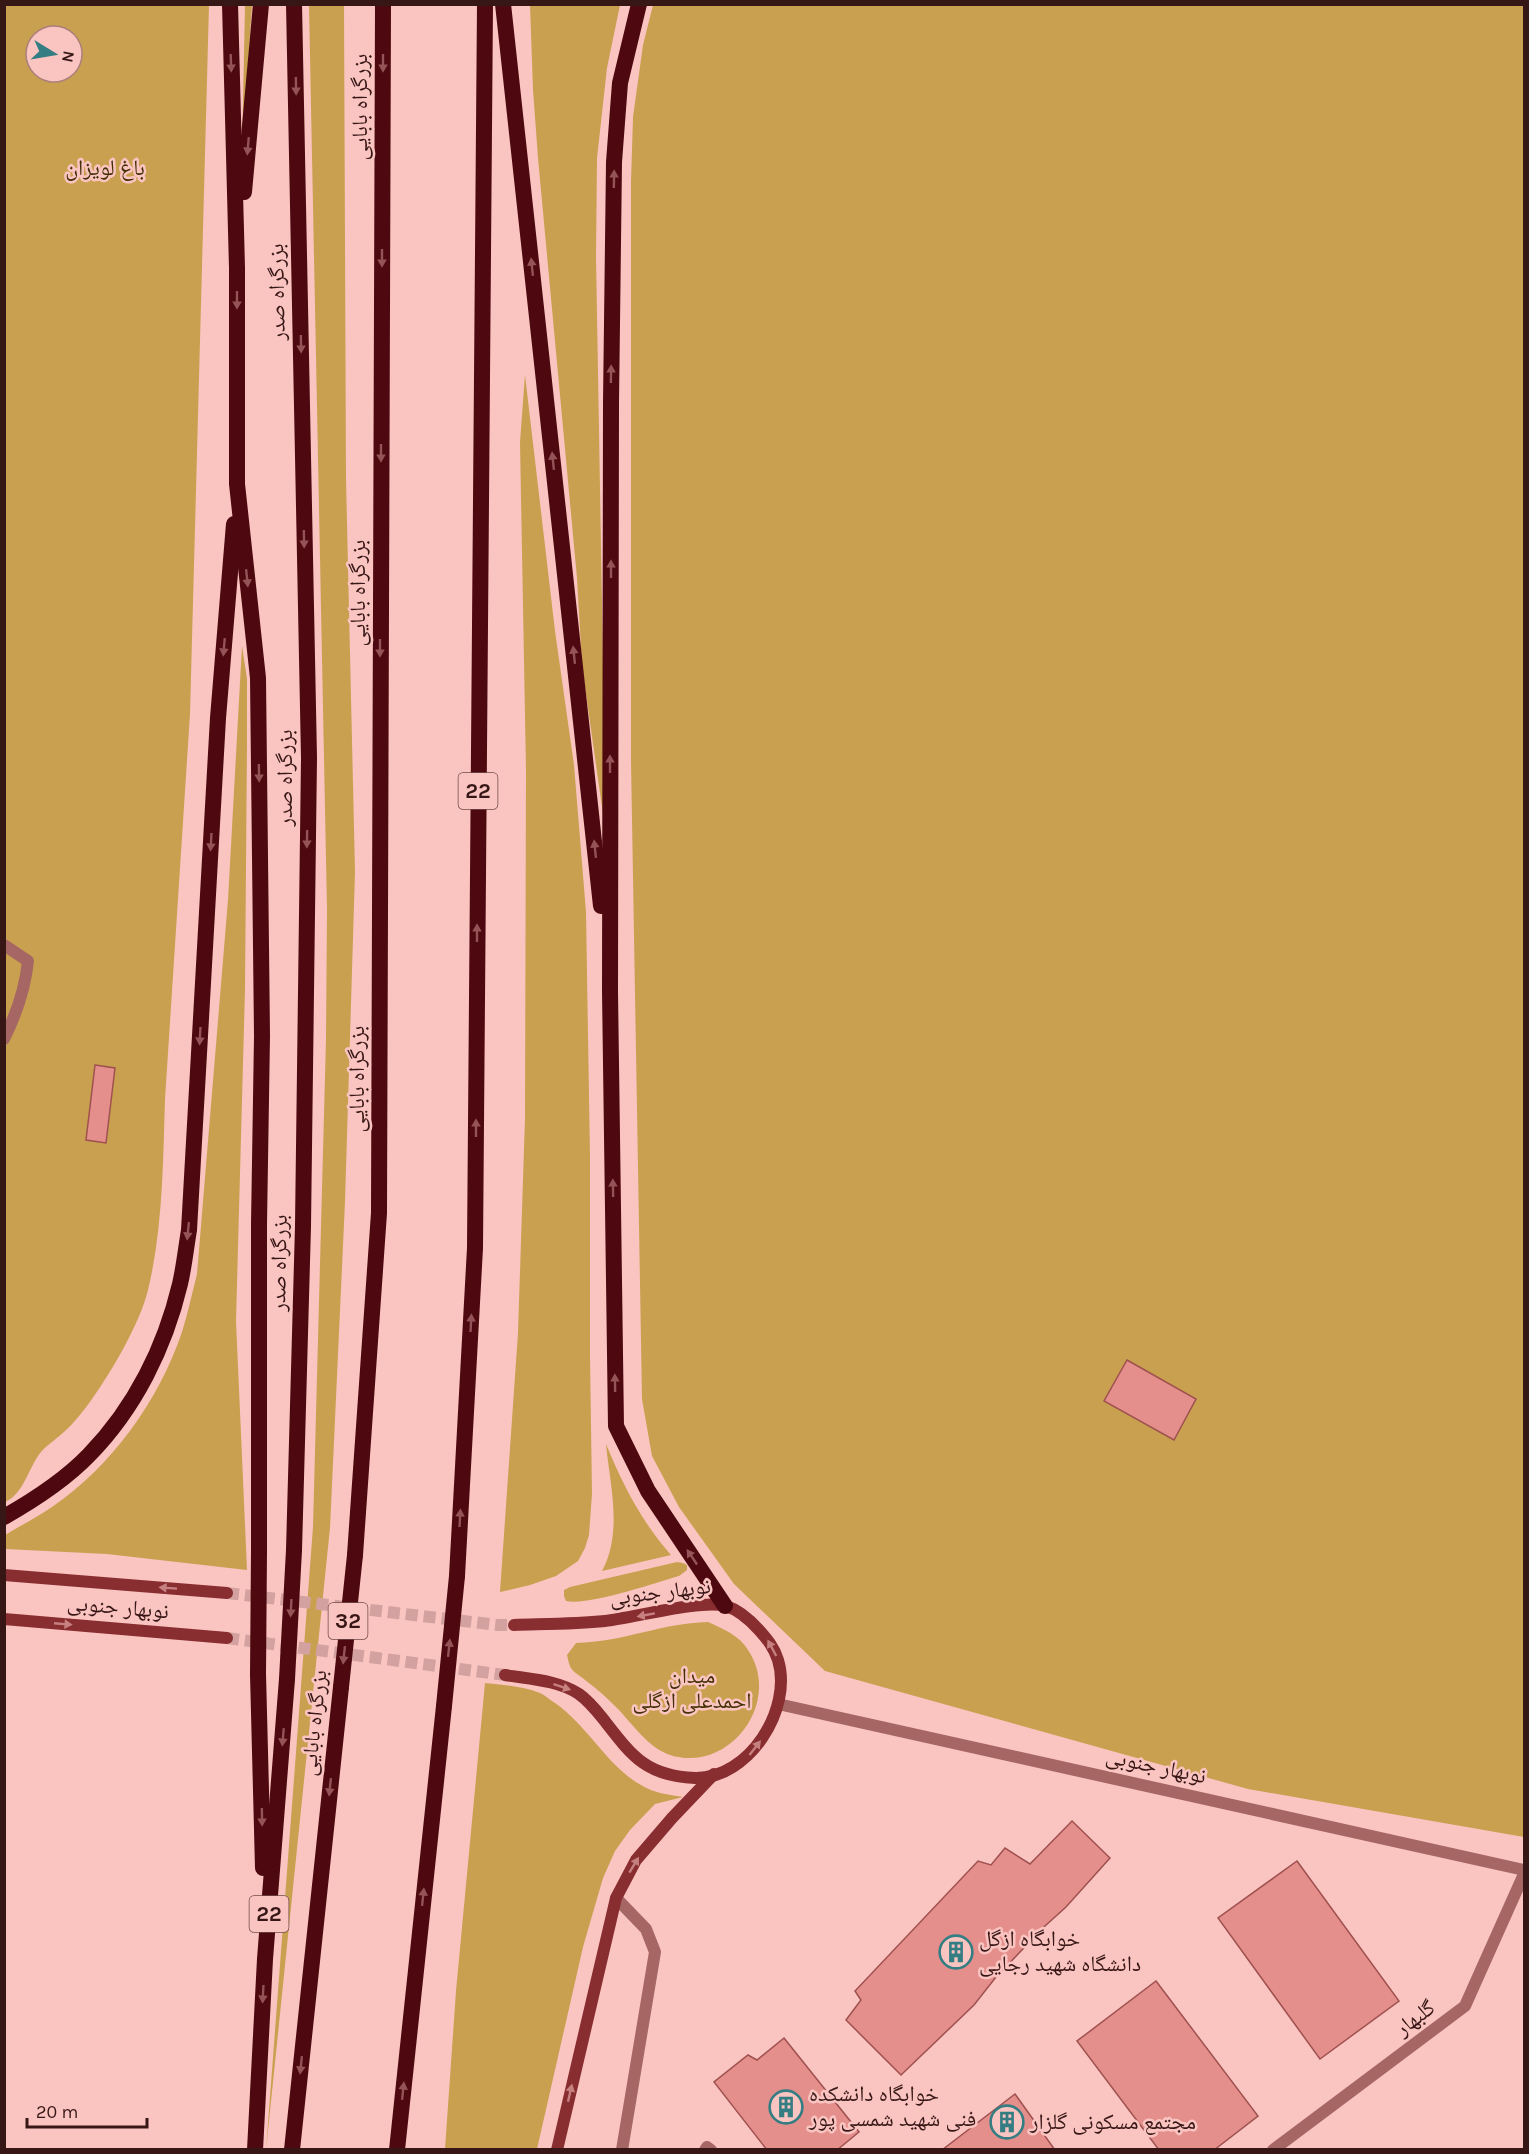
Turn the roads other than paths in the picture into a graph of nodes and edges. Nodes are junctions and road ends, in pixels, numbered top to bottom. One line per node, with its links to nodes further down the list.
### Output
1 (230, 4): 8 (highway, one-way to 8)
2 (261, 4): 8 (highway, one-way to 8)
3 (383, 4): 22 (highway, بزرگراه بابایی / 32, one-way to 22, bridge)
4 (485, 4): 30 (highway, 22, one-way to 4, bridge)
5 (503, 4): 11 (highway, one-way to 5)
6 (639, 4): 11 (highway, one-way to 6)
7 (294, 5): 14 (highway, بزرگراه صدر / 22, one-way to 14)
8 (237, 268): 9 (highway, one-way to 9)
9 (237, 484): 13 (highway, one-way to 13); 27 (highway, one-way to 27, bridge)
10 (4, 945): 12 (street)
11 (610, 990): 17 (highway, one-way to 11)
12 (4, 1039)
13 (4, 1517)
14 (294, 1550): 27 (highway, بزرگراه بابایی / 22, one-way to 27, bridge)
15 (4, 1575): 16 (main road, نوبهار جنوبی, one-way to 15)
16 (227, 1593)
17 (725, 1606): 19 (main road, نوبهار جنوبی, one-way to 19); 23 (main road, نوبهار جنوبی, one-way to 17)
18 (4, 1619): 20 (main road, نوبهار جنوبی, one-way to 20)
19 (514, 1624)
20 (227, 1638)
21 (505, 1676): 24 (main road, نوبهار جنوبی, one-way to 24)
22 (341, 1688): 29 (highway, بزرگراه بابایی / 22, one-way to 29)
23 (778, 1704): 24 (main road, نوبهار جنوبی, one-way to 23); 25 (street, نوبهار جنوبی)
24 (714, 1774): 26 (main road, one-way to 24)
25 (1524, 1872): 35 (street, گلبهار)
26 (616, 1898): 31 (main road, one-way to 26); 32 (street)
27 (265, 1959): 28 (highway, بزرگراه بابایی / 22, one-way to 28)
28 (255, 2150)
29 (292, 2150)
30 (397, 2150)
31 (557, 2150)
32 (622, 2150)
33 (705, 2150): 34 (street)
34 (711, 2150)
35 (1273, 2150)

